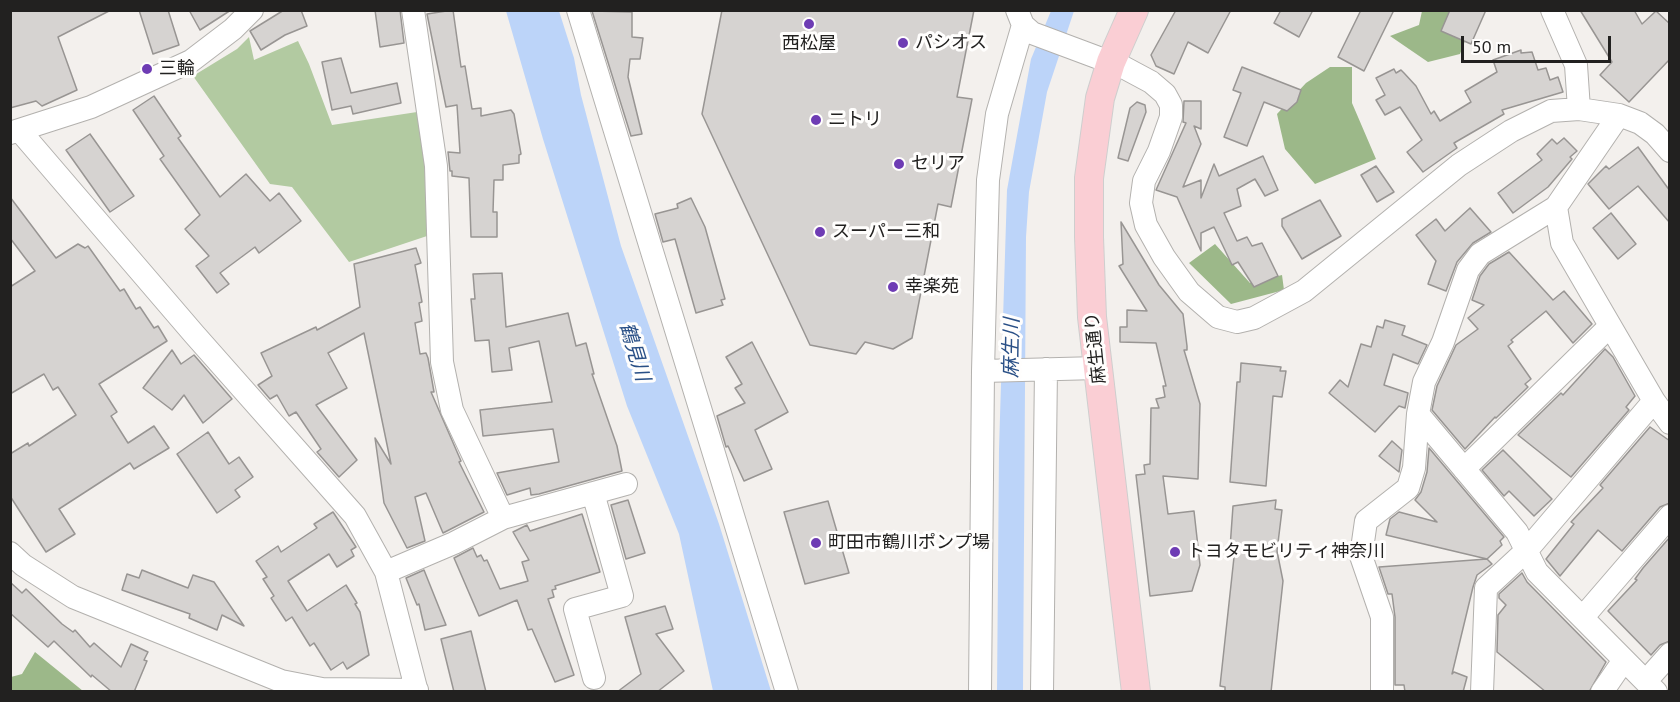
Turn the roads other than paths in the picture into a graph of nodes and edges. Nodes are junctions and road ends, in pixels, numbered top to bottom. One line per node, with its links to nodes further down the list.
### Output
1 (252, 10): 11 (street)
2 (413, 10): 25 (street)
3 (578, 10): 35 (street)
4 (1134, 10): 7 (main road, 麻生通り)
5 (1552, 10): 8 (street)
6 (1022, 21): 7 (street); 17 (street)
7 (1111, 62): 8 (street); 15 (main road, 麻生通り)
8 (1579, 109): 9 (street)
9 (1618, 115): 10 (street); 13 (street)
10 (1662, 127): 12 (street)
11 (15, 132): 28 (street)
12 (1670, 151)
13 (1556, 207): 14 (street); 19 (street)
14 (1610, 326): 18 (street); 21 (street)
15 (1098, 368): 16 (street); 38 (main road, 麻生通り)
16 (1039, 369): 17 (street); 37 (street)
17 (989, 370): 36 (street)
18 (1654, 402): 20 (street); 26 (street)
19 (1418, 414): 21 (street); 39 (street)
20 (1670, 423)
21 (1464, 469): 26 (street)
22 (626, 484): 23 (street)
23 (593, 493): 25 (street); 32 (street)
24 (1670, 516): 29 (street)
25 (503, 518): 28 (street)
26 (1527, 550): 29 (street); 40 (street)
27 (10, 553): 34 (street)
28 (386, 572): 34 (street)
29 (1583, 617): 31 (street)
30 (1670, 654): 33 (street)
31 (1624, 660): 33 (street); 41 (street)
32 (594, 678)
33 (1651, 686)
34 (417, 691)
35 (787, 692)
36 (981, 692)
37 (1042, 692)
38 (1136, 692)
39 (1382, 692)
40 (1482, 692)
41 (1602, 692)

